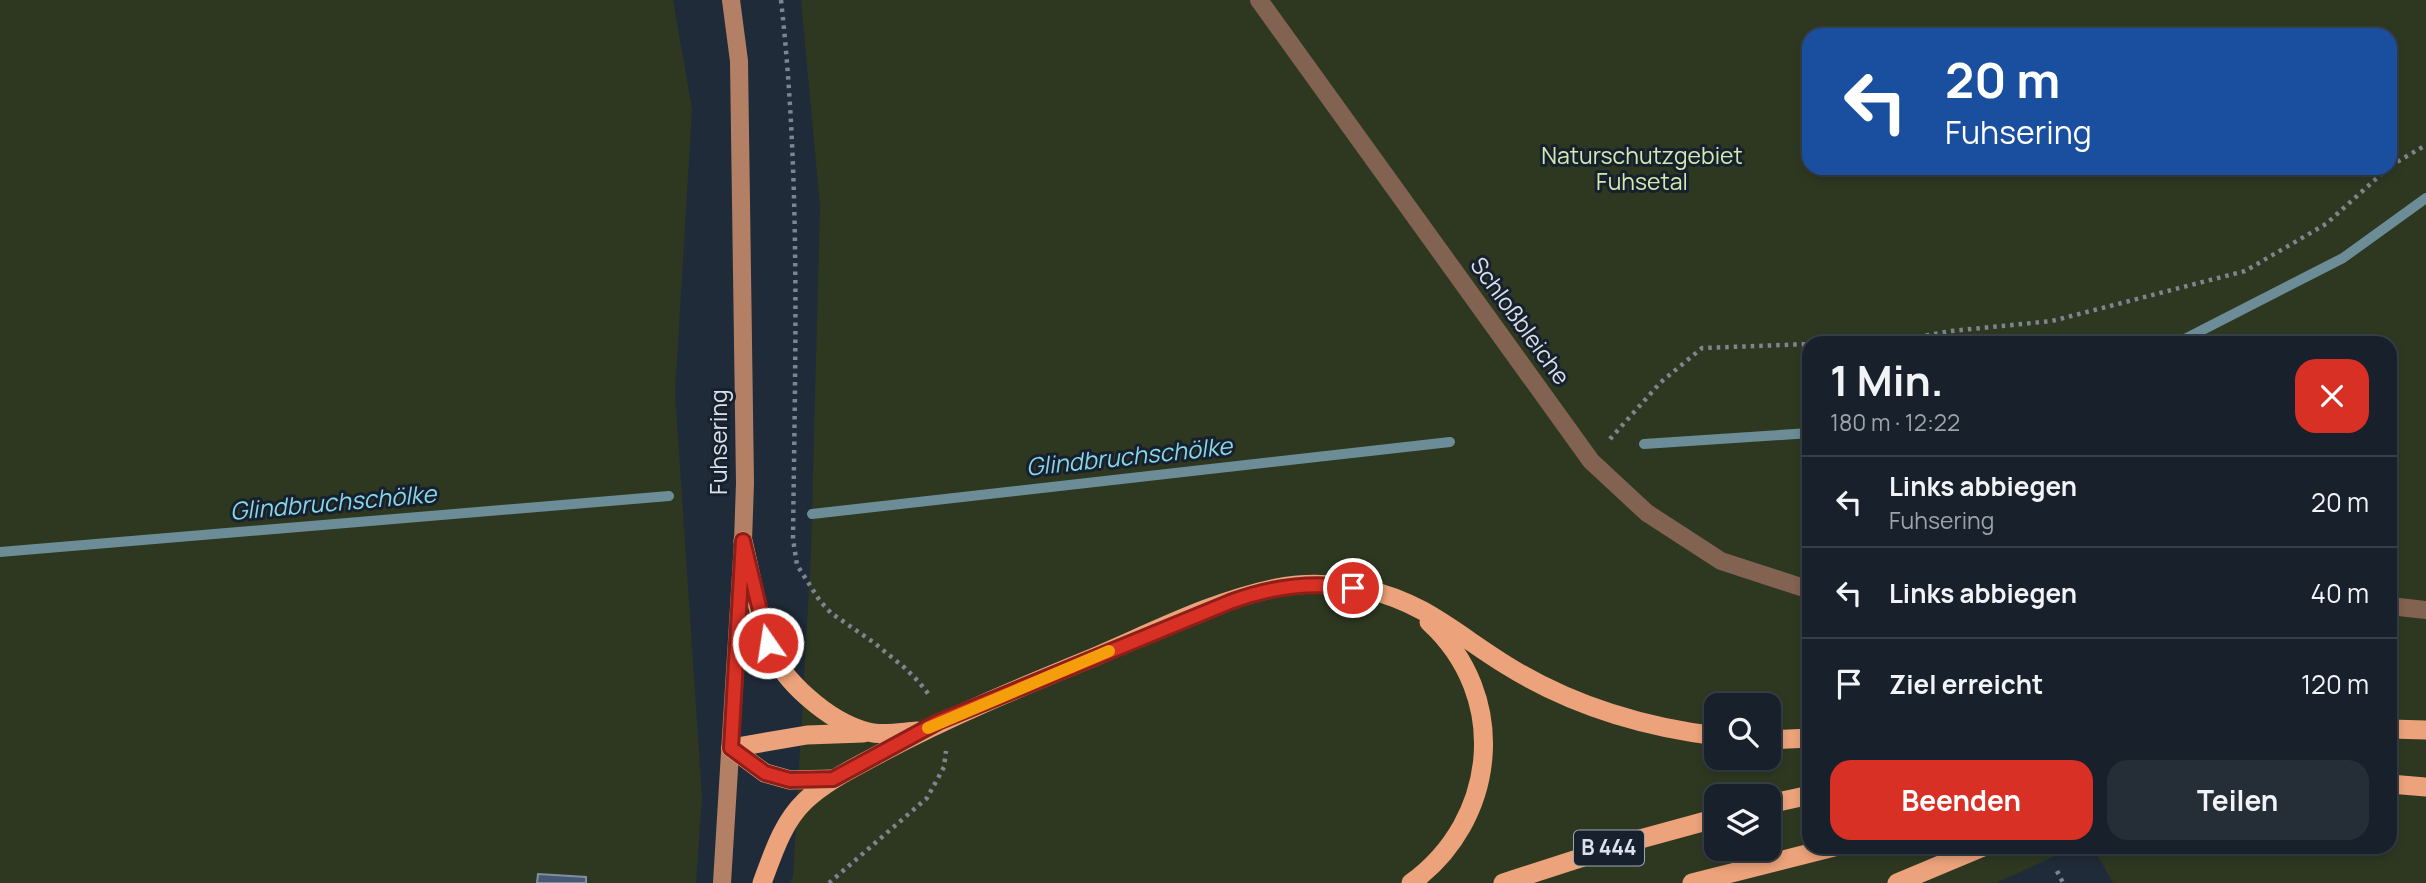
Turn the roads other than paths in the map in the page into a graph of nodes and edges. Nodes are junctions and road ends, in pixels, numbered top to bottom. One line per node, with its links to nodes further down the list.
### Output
1 (731, 0): 3 (main road, Fuhsering)
2 (1259, 0): 4 (street, Schloßbleiche)
3 (743, 541): 11 (highway); 15 (main road, Fuhsering)
4 (1802, 587)
5 (1400, 600): 8 (highway); 12 (highway); 26 (highway)
6 (2397, 607): 7 (street)
7 (2426, 610)
8 (930, 727): 11 (highway); 16 (highway)
9 (2397, 729): 10 (highway)
10 (2426, 730)
11 (871, 733): 15 (highway)
12 (1704, 735)
13 (1802, 738): 14 (highway)
14 (1781, 739)
15 (731, 748): 16 (highway); 24 (main road, Fuhsering)
16 (833, 779): 25 (highway)
17 (2397, 785): 18 (highway)
18 (2426, 787)
19 (1802, 797): 20 (highway)
20 (1781, 801)
21 (1704, 822): 27 (highway, B 444)
22 (1806, 854): 28 (highway)
23 (1966, 854): 29 (highway)
24 (722, 883)
25 (762, 883)
26 (1411, 883)
27 (1503, 883)
28 (1692, 883)
29 (1897, 883)

